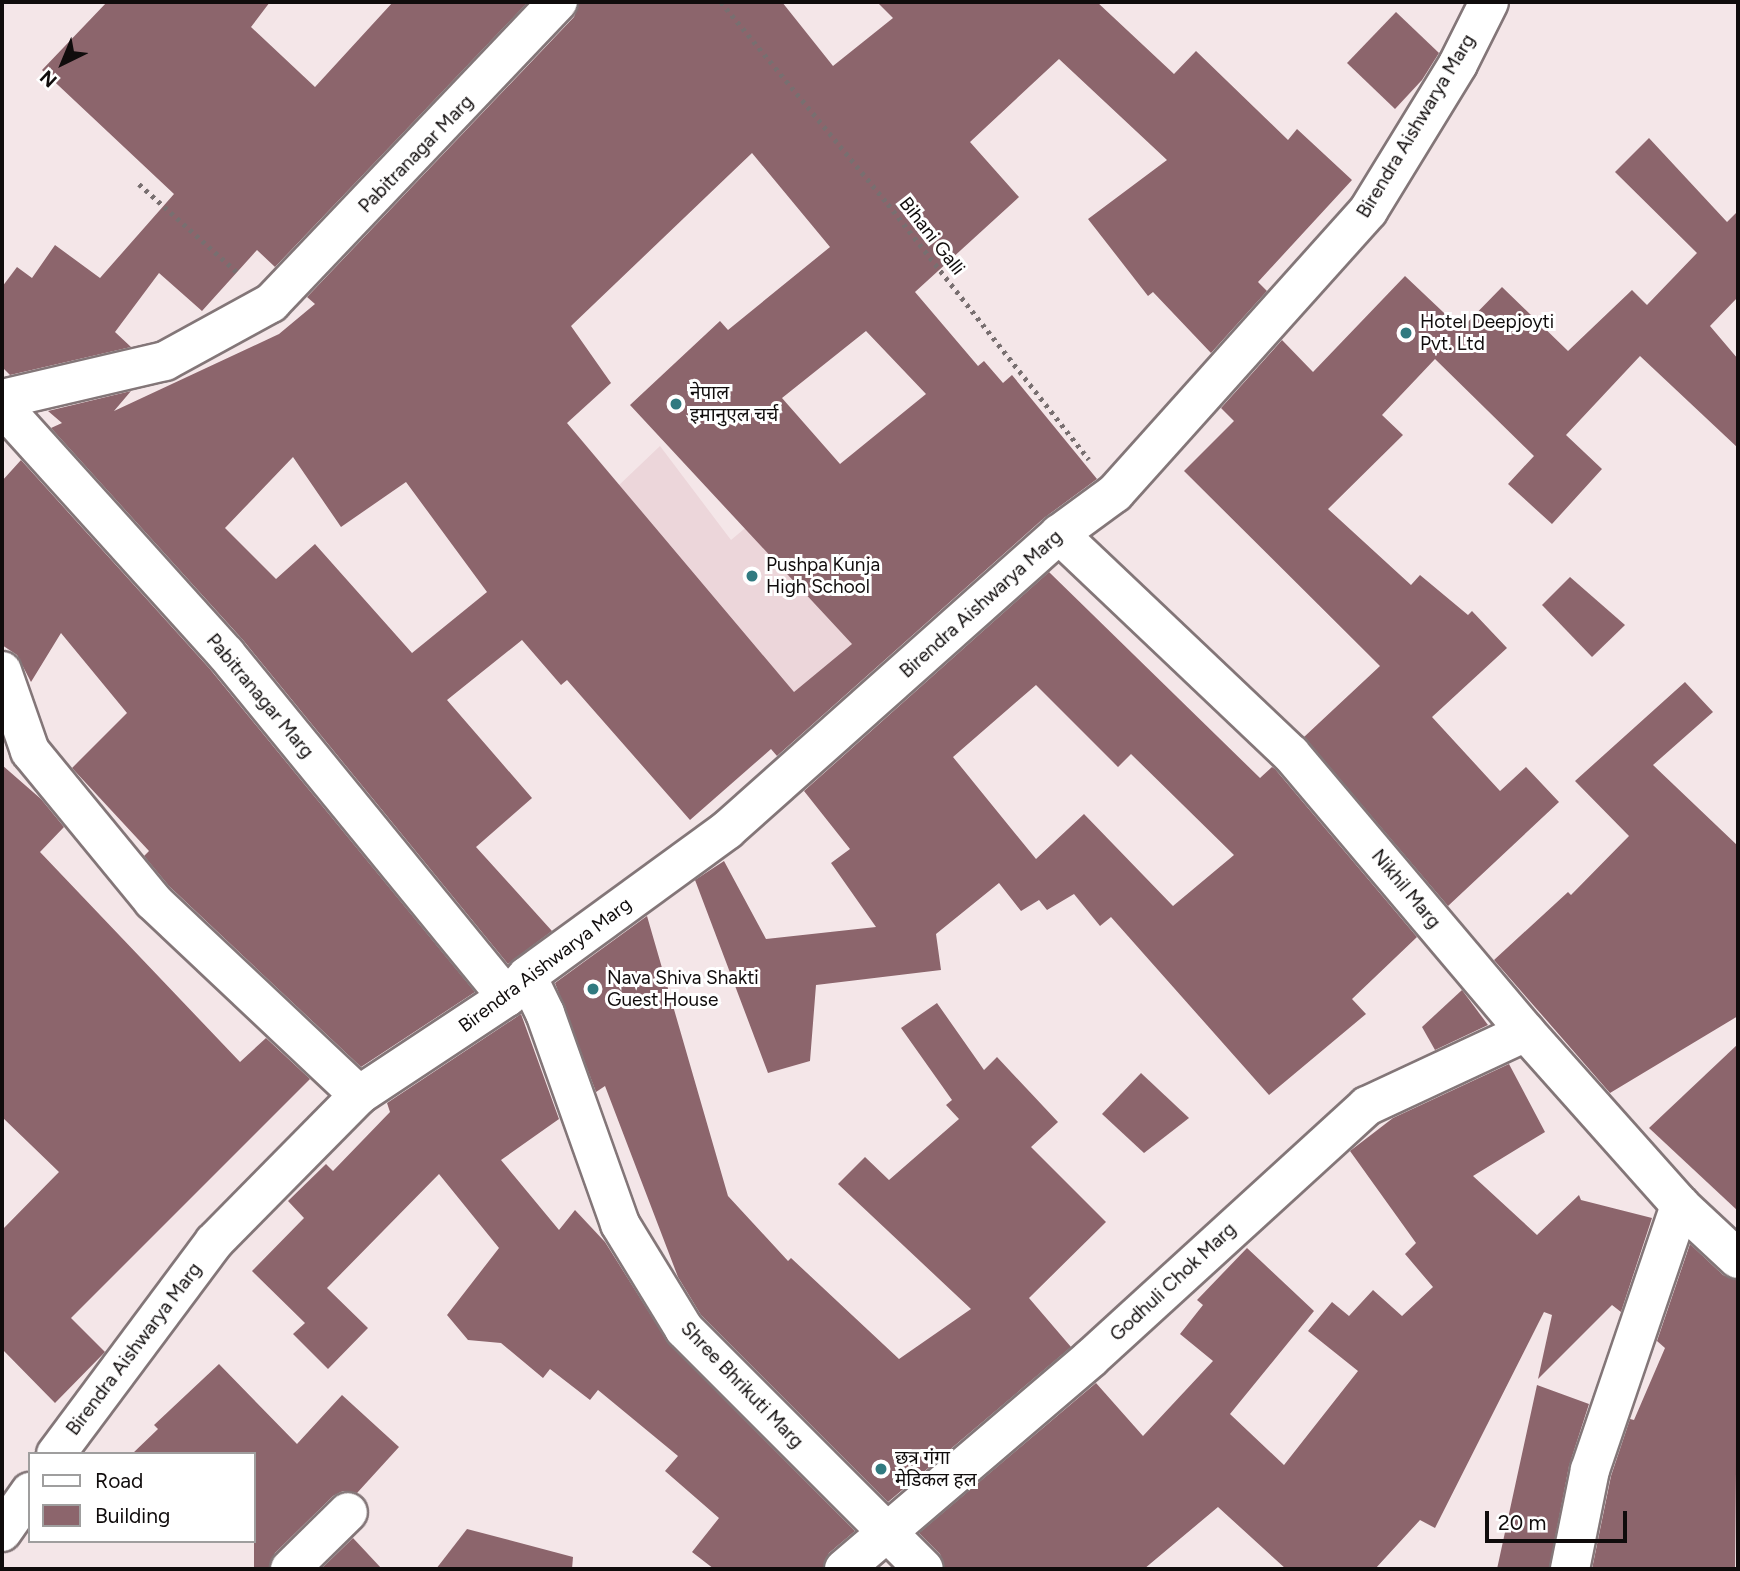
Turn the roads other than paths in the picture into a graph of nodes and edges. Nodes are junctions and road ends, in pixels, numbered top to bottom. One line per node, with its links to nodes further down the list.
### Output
1 (558, 2): 3 (street, Pabitranagar Marg)
2 (1489, 2): 5 (street, Birendra Aishwarya Marg)
3 (2, 399)
4 (2, 405): 7 (street, Pabitranagar Marg)
5 (1059, 534): 7 (street, Birendra Aishwarya Marg); 8 (street, Nikhil Marg)
6 (2, 671): 9 (street)
7 (517, 986): 9 (street, Birendra Aishwarya Marg); 15 (street, Shree Bhrikuti Marg)
8 (1527, 1032): 10 (street, Nikhil Marg); 15 (street, Godhuli Chok Marg)
9 (359, 1095): 12 (street, Birendra Aishwarya Marg)
10 (1680, 1205): 11 (street, Nikhil Marg); 20 (street)
11 (1738, 1259)
12 (58, 1452)
13 (28, 1495): 16 (street)
14 (348, 1512): 17 (street)
15 (886, 1531): 18 (street, Godhuli Chok Marg); 19 (street, Shree Bhrikuti Marg)
16 (2, 1532)
17 (290, 1569)
18 (844, 1569)
19 (924, 1569)
20 (1570, 1569)

